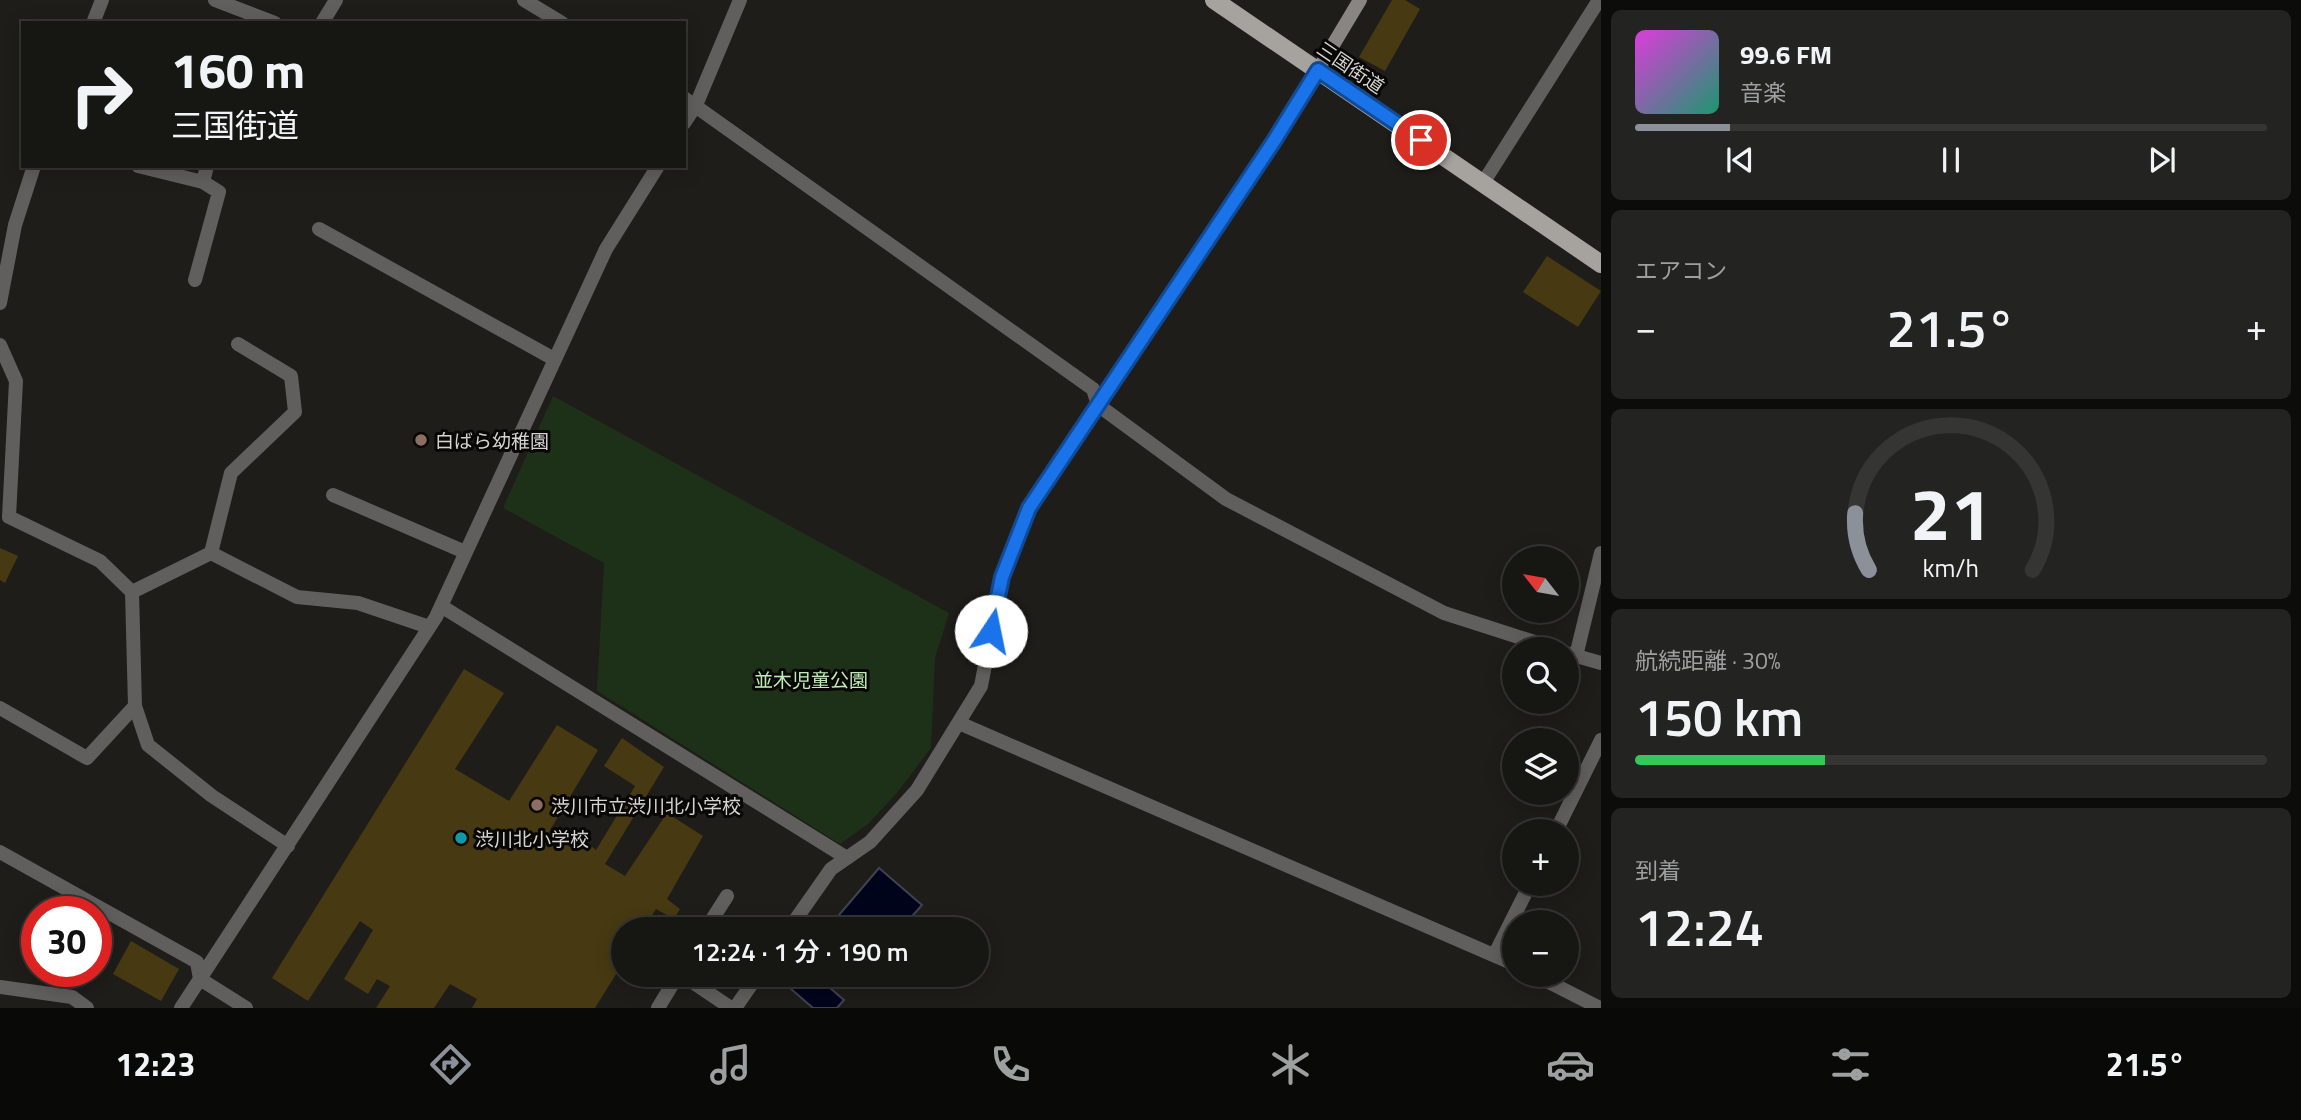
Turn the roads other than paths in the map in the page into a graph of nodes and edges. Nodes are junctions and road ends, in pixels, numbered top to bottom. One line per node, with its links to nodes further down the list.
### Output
1 (102, 0): 9 (street)
2 (215, 0): 10 (street)
3 (336, 0): 11 (street)
4 (524, 0): 12 (street)
5 (740, 0): 14 (street)
6 (1214, 0): 13 (main road, 三国街道)
7 (1360, 0): 13 (street)
8 (1597, 10): 20 (street)
9 (94, 21)
10 (270, 21)
11 (324, 21)
12 (559, 21)
13 (1318, 70): 20 (main road, 三国街道); 28 (street)
14 (690, 101): 28 (street)
15 (33, 168): 24 (street)
16 (146, 168): 19 (street)
17 (207, 168): 19 (street)
18 (657, 168): 27 (street)
19 (203, 182): 23 (street)
20 (1483, 183): 22 (main road, 三国街道)
21 (319, 229): 27 (street)
22 (1601, 264)
23 (195, 280)
24 (0, 303)
25 (238, 344): 33 (street)
26 (0, 345): 30 (street)
27 (554, 359): 31 (street)
28 (1098, 405): 37 (street); 43 (street)
29 (333, 495): 31 (street)
30 (5, 514): 34 (street)
31 (465, 552): 35 (street)
32 (1601, 552): 38 (street)
33 (211, 553): 34 (street); 36 (street)
34 (132, 592): 41 (street)
35 (441, 606): 36 (street); 48 (street)
36 (429, 627): 46 (street)
37 (1518, 637)
38 (1576, 637)
39 (1579, 656): 40 (street)
40 (1601, 663)
41 (135, 706): 42 (street); 46 (street)
42 (0, 708)
43 (959, 723): 48 (street); 53 (street)
44 (1601, 740): 45 (street)
45 (1562, 819)
46 (288, 846): 55 (street)
47 (0, 852): 55 (street)
48 (847, 858): 52 (street)
49 (727, 896): 51 (street)
50 (1524, 896): 53 (street)
51 (714, 917)
52 (797, 917)
53 (1495, 954): 54 (street)
54 (1502, 958)
55 (200, 979): 62 (street); 63 (street)
56 (0, 987): 61 (street)
57 (672, 987): 64 (street)
58 (699, 987): 65 (street)
59 (749, 987): 65 (street)
60 (1559, 987): 66 (street)
61 (87, 1008)
62 (181, 1008)
63 (246, 1008)
64 (658, 1008)
65 (733, 1008)
66 (1600, 1008)

